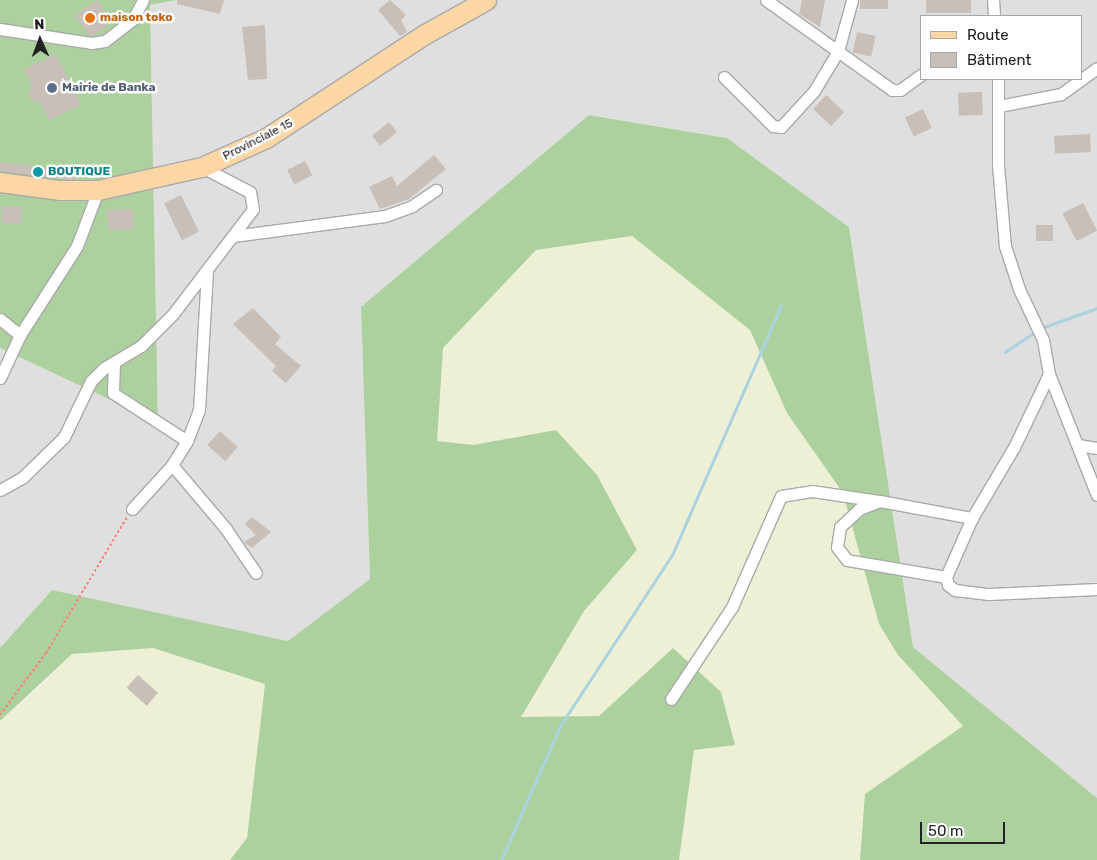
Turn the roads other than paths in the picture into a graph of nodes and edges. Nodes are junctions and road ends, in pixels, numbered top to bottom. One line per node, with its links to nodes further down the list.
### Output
1 (143, 0): 7 (street)
2 (486, 0): 16 (main road, Provinciale 15)
3 (766, 0): 8 (street)
4 (852, 0): 8 (street)
5 (993, 0): 6 (street)
6 (994, 15)
7 (0, 29)
8 (838, 51): 10 (street); 11 (street)
9 (1097, 68): 12 (street)
10 (920, 76)
11 (724, 77)
12 (1082, 79)
13 (998, 80): 15 (street)
14 (1080, 80): 15 (street)
15 (999, 106): 25 (street)
16 (202, 167): 18 (main road, Provinciale 15); 20 (street)
17 (0, 182): 18 (main road, Provinciale 15)
18 (98, 190): 23 (street)
19 (436, 190): 20 (street)
20 (234, 236): 21 (street)
21 (207, 272): 24 (street); 27 (street)
22 (0, 319): 23 (street)
23 (20, 334): 26 (street)
24 (114, 362): 27 (street); 31 (street)
25 (1049, 374): 28 (street); 35 (street)
26 (0, 378)
27 (187, 441): 30 (street)
28 (1078, 445): 29 (street); 32 (street)
29 (1095, 445)
30 (172, 465): 34 (street); 36 (street)
31 (0, 490)
32 (1097, 496)
33 (880, 501): 35 (street); 37 (street); 39 (street)
34 (132, 509)
35 (972, 518): 37 (street)
36 (256, 573)
37 (946, 577): 38 (street)
38 (1097, 589)
39 (671, 699)

